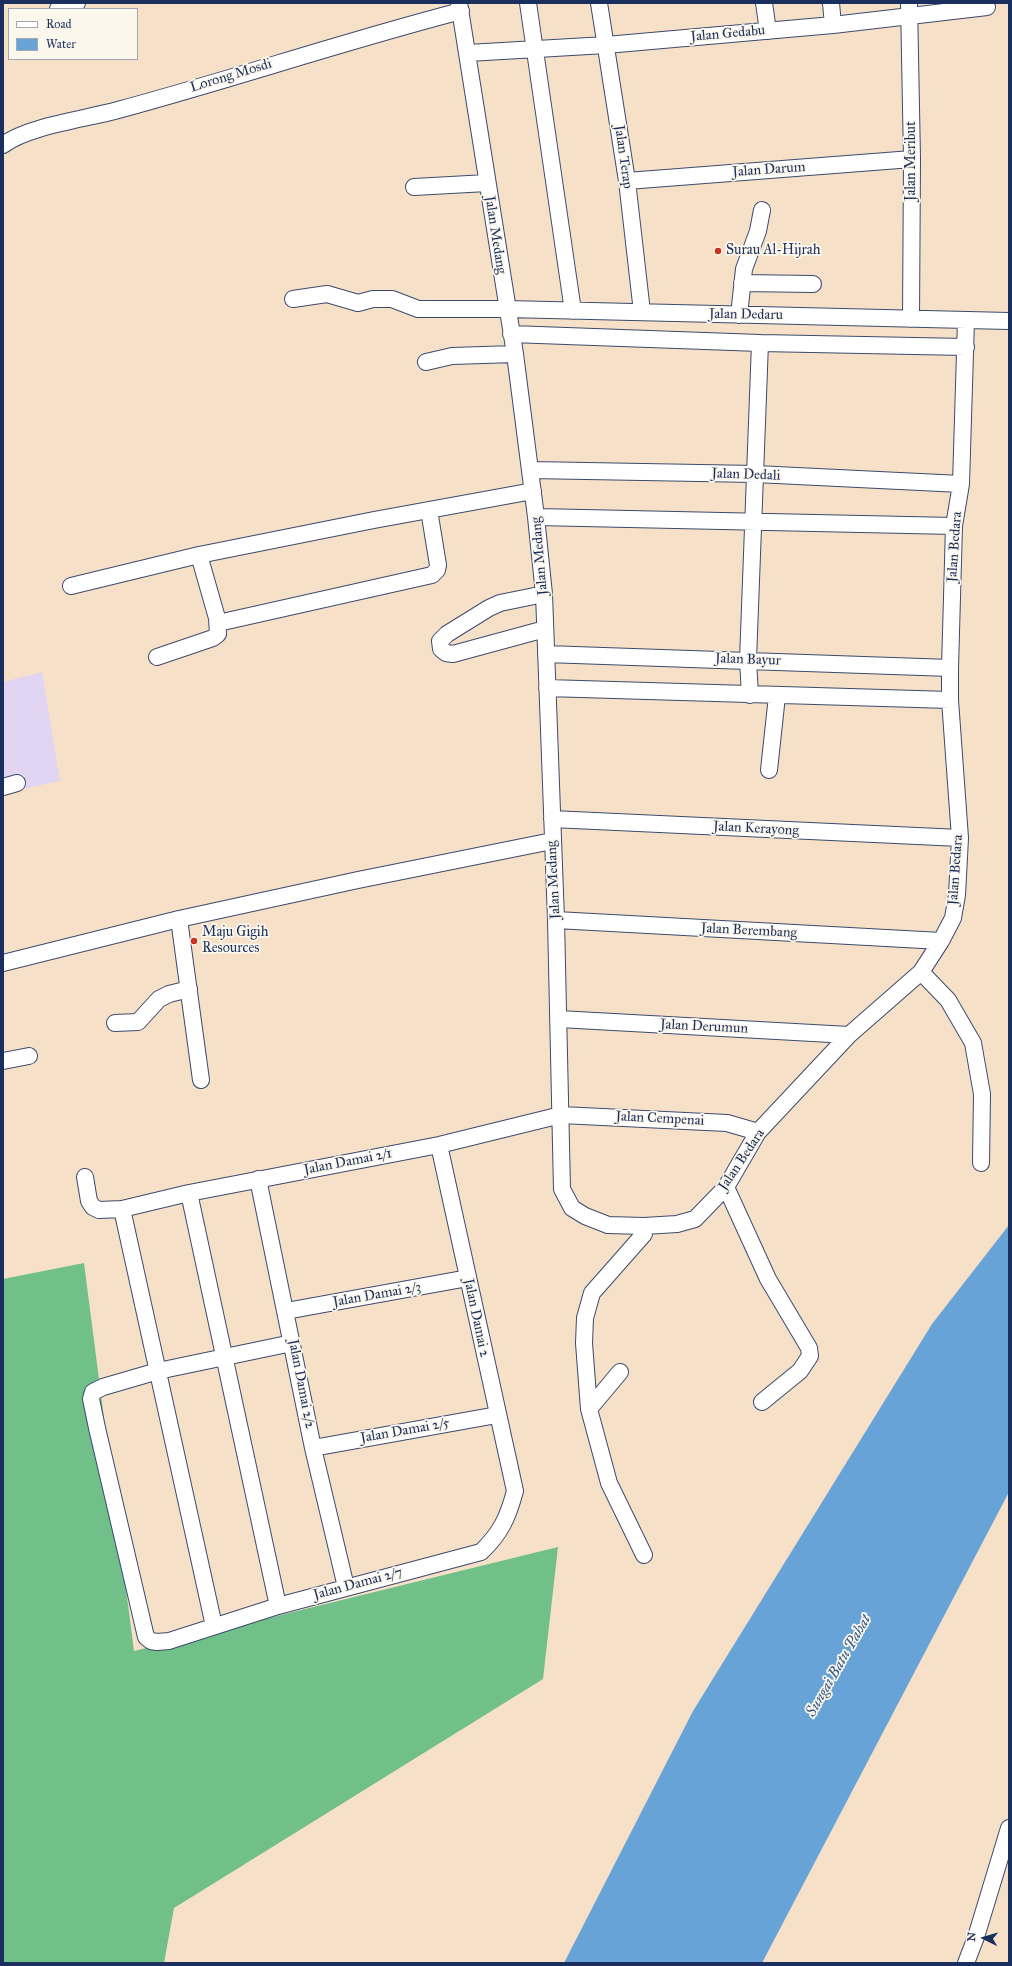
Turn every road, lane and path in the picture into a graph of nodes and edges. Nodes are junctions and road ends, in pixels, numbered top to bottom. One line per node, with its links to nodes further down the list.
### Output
1 (77, 3): 8 (street)
2 (528, 3): 13 (street)
3 (599, 3): 12 (street, Jalan Terap)
4 (764, 3): 11 (street)
5 (831, 3): 10 (street)
6 (460, 7): 14 (street, Jalan Medang); 15 (street, Lorong Mosdi)
7 (987, 7): 9 (street, Jalan Gedabu)
8 (61, 8)
9 (910, 9): 10 (street, Jalan Gedabu); 16 (street, Jalan Meribut)
10 (833, 25): 11 (street, Jalan Gedabu)
11 (768, 31): 12 (street, Jalan Gedabu)
12 (606, 45): 13 (street, Jalan Gedabu); 17 (street, Jalan Terap)
13 (536, 50): 14 (street, Jalan Gedabu); 25 (street)
14 (468, 54): 18 (street, Jalan Medang)
15 (3, 145)
16 (912, 159): 17 (street, Jalan Darum); 28 (street, Jalan Meribut)
17 (627, 181): 26 (street, Jalan Terap)
18 (487, 184): 19 (street); 24 (street, Jalan Medang)
19 (414, 187)
20 (762, 210): 21 (street)
21 (742, 283): 22 (street); 27 (street)
22 (813, 284)
23 (293, 299): 24 (street, Jalan Dedaru)
24 (507, 309): 25 (street, Jalan Dedaru); 31 (street, Jalan Medang)
25 (573, 311): 26 (street, Jalan Dedaru)
26 (642, 312): 27 (street, Jalan Dedaru)
27 (739, 315): 28 (street, Jalan Dedaru)
28 (911, 319): 29 (street, Jalan Dedaru)
29 (966, 320): 30 (street, Jalan Dedaru); 33 (street, Jalan Bedara)
30 (1009, 321)
31 (511, 334): 32 (street, Jalan Dedaru); 34 (street, Jalan Medang)
32 (760, 343): 33 (street, Jalan Dedaru); 37 (street)
33 (966, 347): 38 (street, Jalan Bedara)
34 (515, 354): 35 (street); 36 (street, Jalan Medang)
35 (426, 362)
36 (530, 470): 37 (street, Jalan Dedali); 39 (street, Jalan Medang)
37 (756, 474): 38 (street, Jalan Dedali); 42 (street)
38 (961, 484): 43 (street, Jalan Bedara)
39 (533, 491): 40 (street); 41 (street, Jalan Medang)
40 (429, 510): 44 (street); 47 (street)
41 (536, 517): 42 (street); 46 (street, Jalan Medang)
42 (754, 521): 43 (street); 51 (street)
43 (954, 526): 52 (street, Jalan Bedara)
44 (199, 555): 45 (street); 47 (street)
45 (71, 586)
46 (544, 594): 48 (street, Jalan Medang); 48 (street)
47 (218, 623): 50 (street)
48 (545, 629): 49 (street, Jalan Medang)
49 (546, 654): 51 (street, Jalan Bayur); 53 (street, Jalan Medang)
50 (157, 657)
51 (748, 660): 52 (street, Jalan Bayur); 54 (street)
52 (950, 668): 56 (street, Jalan Bedara)
53 (547, 688): 54 (street); 58 (street, Jalan Medang)
54 (750, 695): 55 (street)
55 (777, 696): 56 (street); 57 (street)
56 (950, 700): 59 (street, Jalan Bedara)
57 (770, 770)
58 (552, 819): 59 (street, Jalan Kerayong); 60 (street, Jalan Medang)
59 (960, 838): 63 (street, Jalan Bedara)
60 (552, 841): 61 (street); 62 (street, Jalan Medang)
61 (179, 919): 64 (street); 66 (street)
62 (556, 920): 63 (street, Jalan Berembang); 67 (street, Jalan Medang)
63 (941, 941): 65 (street, Jalan Bedara)
64 (3, 963)
65 (921, 972): 69 (street, Jalan Bedara); 76 (street)
66 (189, 989): 68 (street); 72 (street)
67 (558, 1019): 69 (street, Jalan Derumun); 73 (street, Jalan Medang)
68 (115, 1023)
69 (849, 1035): 74 (street, Jalan Bedara)
70 (29, 1056): 71 (street)
71 (3, 1060)
72 (201, 1080)
73 (560, 1115): 74 (street, Jalan Cempenai); 75 (street, Jalan Cempenai); 82 (street, Jalan Bedara)
74 (758, 1132): 79 (street, Jalan Bedara)
75 (439, 1145): 78 (street, Jalan Damai 2/1); 83 (street, Jalan Damai 2)
76 (981, 1164)
77 (85, 1176): 81 (street, Jalan Damai 2/1)
78 (258, 1179): 80 (street, Jalan Damai 2/1); 84 (street, Jalan Damai 2/2)
79 (726, 1187): 82 (street, Jalan Bedara); 89 (street)
80 (189, 1193): 81 (street, Jalan Damai 2/1); 86 (street)
81 (122, 1209): 87 (street)
82 (644, 1226): 90 (street)
83 (468, 1278): 84 (street, Jalan Damai 2/3); 91 (street, Jalan Damai 2)
84 (286, 1311): 85 (street, Jalan Damai 2/2)
85 (292, 1344): 86 (street); 92 (street, Jalan Damai 2/2)
86 (224, 1357): 87 (street); 96 (street)
87 (158, 1371): 97 (street); 97 (street, Jalan Damai 2/7)
88 (620, 1372): 90 (street)
89 (762, 1402)
90 (589, 1409): 94 (street)
91 (497, 1415): 92 (street, Jalan Damai 2/5); 93 (street, Jalan Damai 2)
92 (313, 1448): 95 (street, Jalan Damai 2/2)
93 (515, 1491): 95 (street, Jalan Damai 2/7)
94 (644, 1555)
95 (346, 1587): 96 (street, Jalan Damai 2/7)
96 (278, 1606): 97 (street, Jalan Damai 2/7)
97 (214, 1626)
98 (1009, 1828): 99 (street)
99 (966, 1963)

